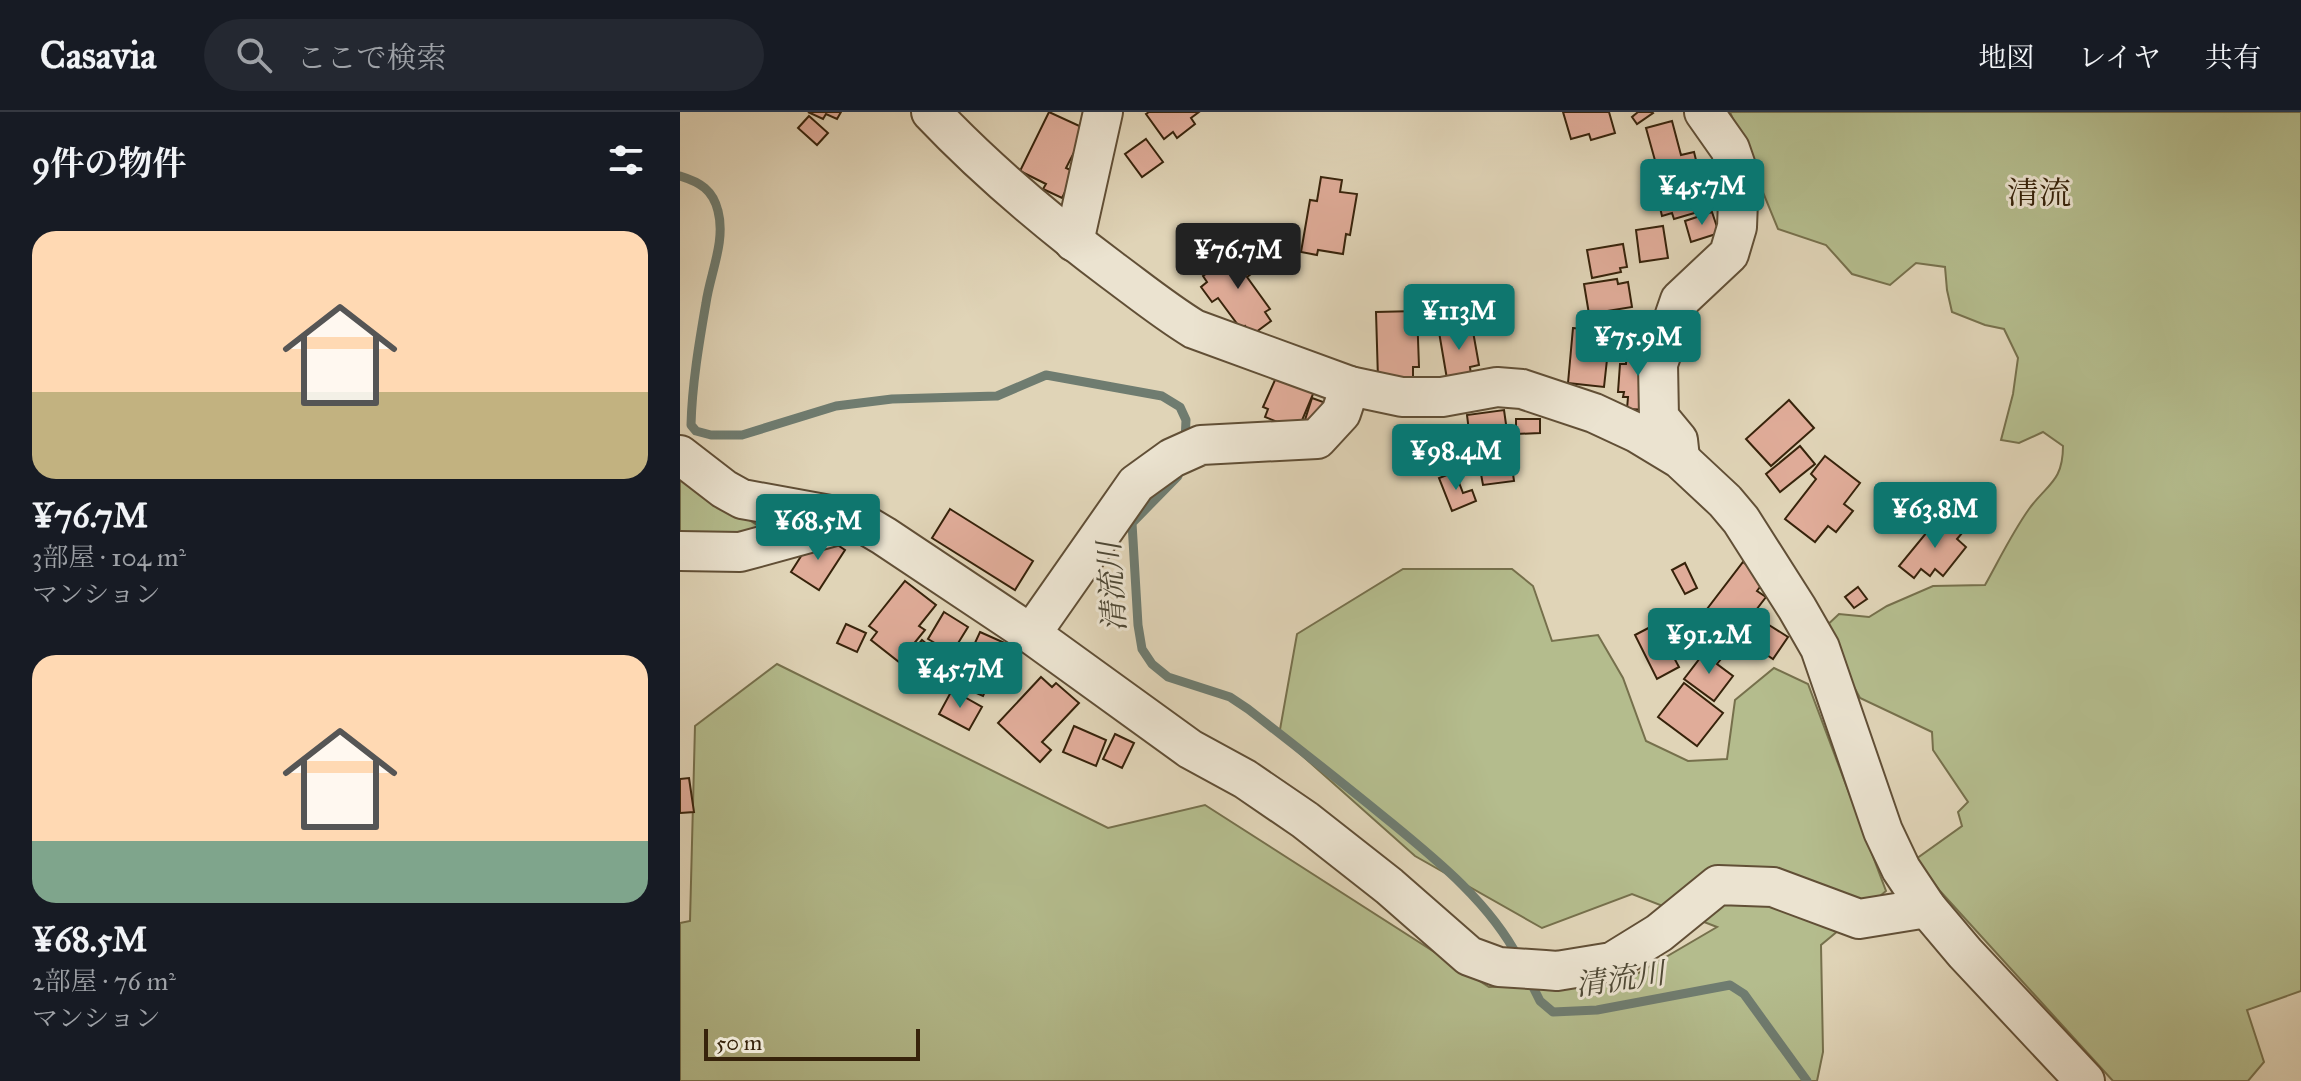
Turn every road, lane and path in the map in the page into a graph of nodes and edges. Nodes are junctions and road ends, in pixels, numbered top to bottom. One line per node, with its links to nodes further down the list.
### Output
1 (931, 112): 4 (street)
2 (1103, 112): 4 (street)
3 (1704, 112): 7 (street)
4 (1074, 242): 5 (street)
5 (1350, 386): 7 (street); 10 (street)
6 (680, 455): 8 (street)
7 (1680, 459): 11 (street)
8 (857, 520): 9 (street); 10 (street)
9 (680, 551)
10 (1031, 634): 11 (street)
11 (1927, 908): 12 (street)
12 (2085, 1081)

